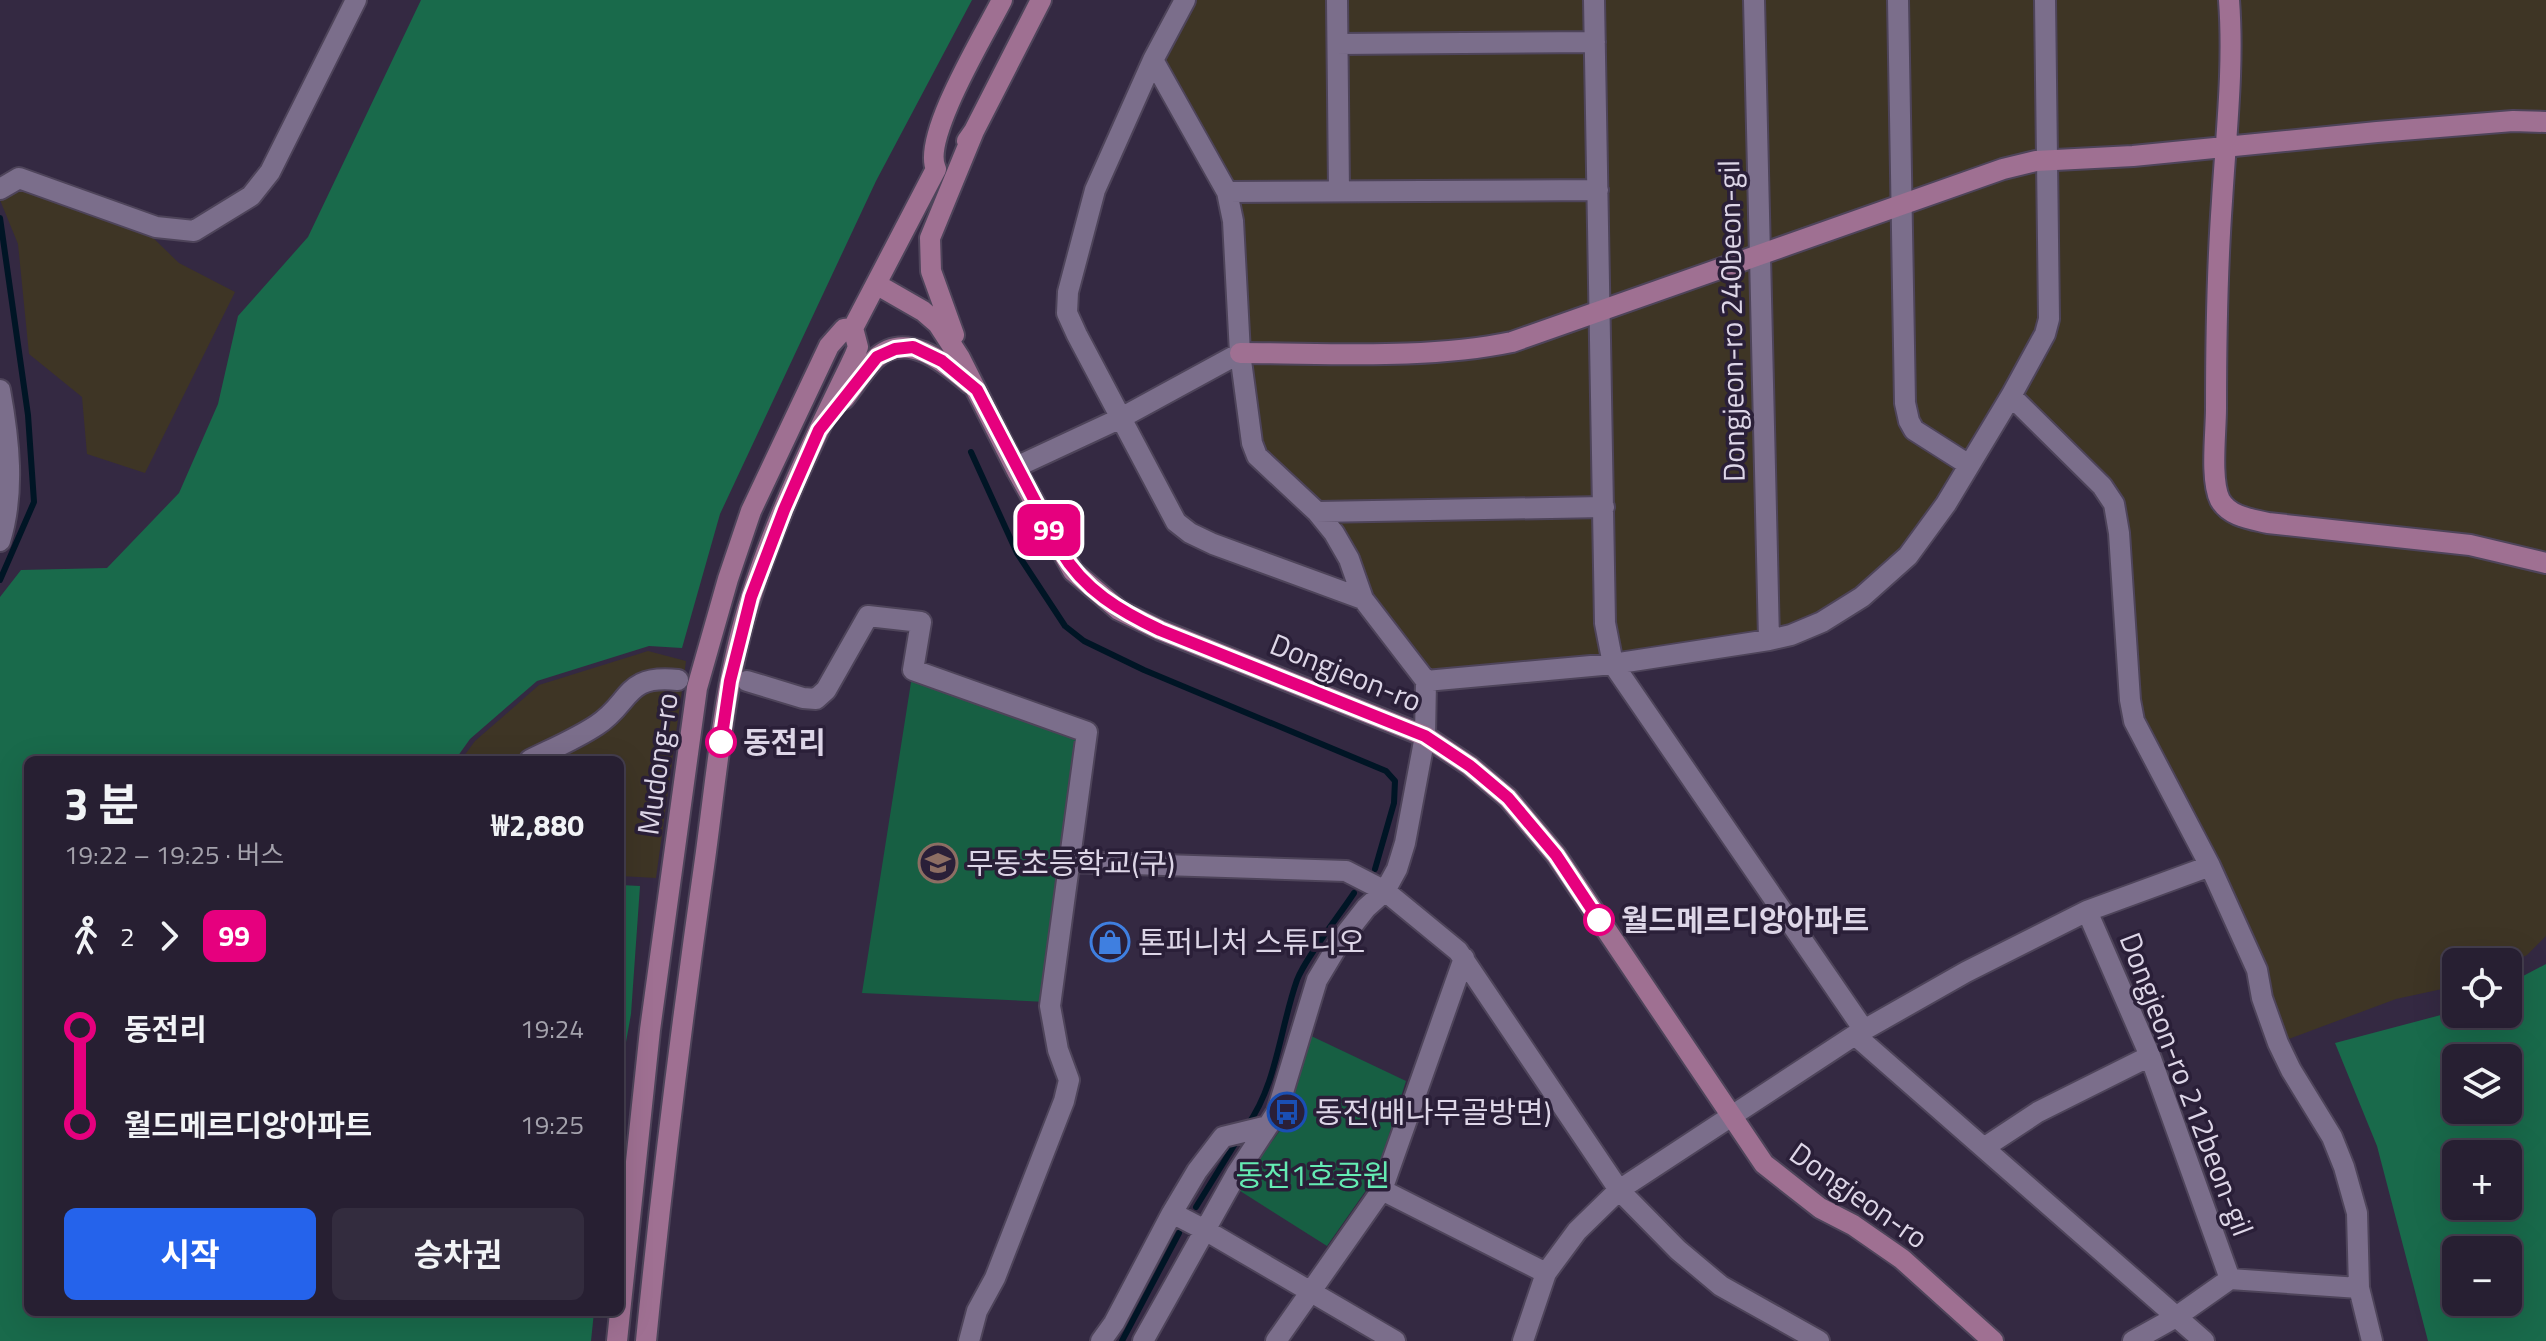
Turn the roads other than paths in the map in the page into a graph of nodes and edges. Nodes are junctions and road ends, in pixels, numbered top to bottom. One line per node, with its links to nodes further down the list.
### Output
1 (356, 0): 19 (street)
2 (1002, 0): 18 (street, Mudong-ro)
3 (1041, 0): 15 (street, Mudong-ro)
4 (1185, 0): 13 (street)
5 (1337, 0): 12 (street)
6 (1594, 0): 11 (street)
7 (1754, 0): 24 (street, Dongjeon-ro 240beon-gil)
8 (1898, 0): 23 (street)
9 (2045, 0): 17 (street)
10 (2229, 0): 16 (street)
11 (1595, 42): 12 (street); 20 (street)
12 (1338, 44): 21 (street)
13 (1153, 60): 22 (street); 32 (street)
14 (2546, 122): 16 (street)
15 (974, 131): 18 (street, Mudong-ro); 30 (street)
16 (2226, 147): 17 (street); 39 (street)
17 (2047, 161): 23 (street); 31 (street)
18 (936, 169): 25 (street, Mudong-ro)
19 (0, 189)
20 (1598, 190): 21 (street); 26 (street)
21 (1339, 191): 22 (street)
22 (1227, 192): 28 (street)
23 (1901, 205): 24 (street); 34 (street)
24 (1760, 255): 26 (street); 41 (street, Dongjeon-ro 240beon-gil)
25 (876, 284): 27 (street, Mudong-ro); 30 (street, Dongjeon-ro)
26 (1600, 312): 28 (street); 36 (street)
27 (853, 328): 33 (street, Mudong-ro); 63 (street, Mudong-ro)
28 (1240, 353): 32 (street); 37 (street)
29 (0, 390): 38 (street)
30 (977, 390): 33 (street); 35 (street, Dongjeon-ro)
31 (2011, 396): 34 (street); 49 (street)
32 (1119, 419): 35 (street); 40 (street)
33 (819, 430): 70 (street, Mudong-ro)
34 (1969, 465): 41 (street)
35 (1016, 467): 46 (street, Dongjeon-ro)
36 (1604, 507): 37 (street); 42 (street)
37 (1317, 512): 40 (street)
38 (0, 541)
39 (2546, 563)
40 (1363, 599): 45 (street)
41 (1769, 640): 42 (street)
42 (1613, 664): 45 (street); 53 (street)
43 (678, 680): 47 (street)
44 (747, 681): 48 (street)
45 (1426, 681): 46 (street)
46 (1425, 736): 50 (street); 55 (street, Dongjeon-ro)
47 (538, 756)
48 (1070, 862): 50 (street); 71 (street)
49 (2210, 866): 51 (street); 65 (street)
50 (1385, 891): 52 (street); 56 (street)
51 (2087, 911): 53 (street); 54 (street, Dongjeon-ro 212beon-gil)
52 (1464, 958): 58 (street); 59 (street)
53 (1860, 1032): 55 (street); 57 (street)
54 (2150, 1056): 57 (street); 64 (street, Dongjeon-ro 212beon-gil)
55 (1732, 1118): 59 (street); 78 (street, Dongjeon-ro)
56 (1272, 1119): 60 (street); 61 (street)
57 (1985, 1147): 68 (street)
58 (1382, 1190): 62 (street); 66 (street)
59 (1619, 1190): 62 (street); 77 (street)
60 (1172, 1213): 61 (street); 72 (street)
61 (1205, 1230): 66 (street); 73 (street)
62 (1546, 1273): 76 (street)
63 (624, 1275)
64 (2230, 1279): 65 (street, Dongjeon-ro 212beon-gil); 68 (street, Dongjeon-ro 212beon-gil)
65 (2359, 1288): 81 (street)
66 (1310, 1291): 74 (street); 75 (street)
67 (620, 1316): 69 (street, Mudong-ro)
68 (2176, 1317): 79 (street, Dongjeon-ro 212beon-gil); 80 (street)
69 (617, 1341)
70 (646, 1341)
71 (969, 1341)
72 (1101, 1341)
73 (1143, 1341)
74 (1276, 1341)
75 (1395, 1341)
76 (1523, 1341)
77 (1819, 1341)
78 (1993, 1341)
79 (2133, 1341)
80 (2204, 1341)
81 (2372, 1341)

